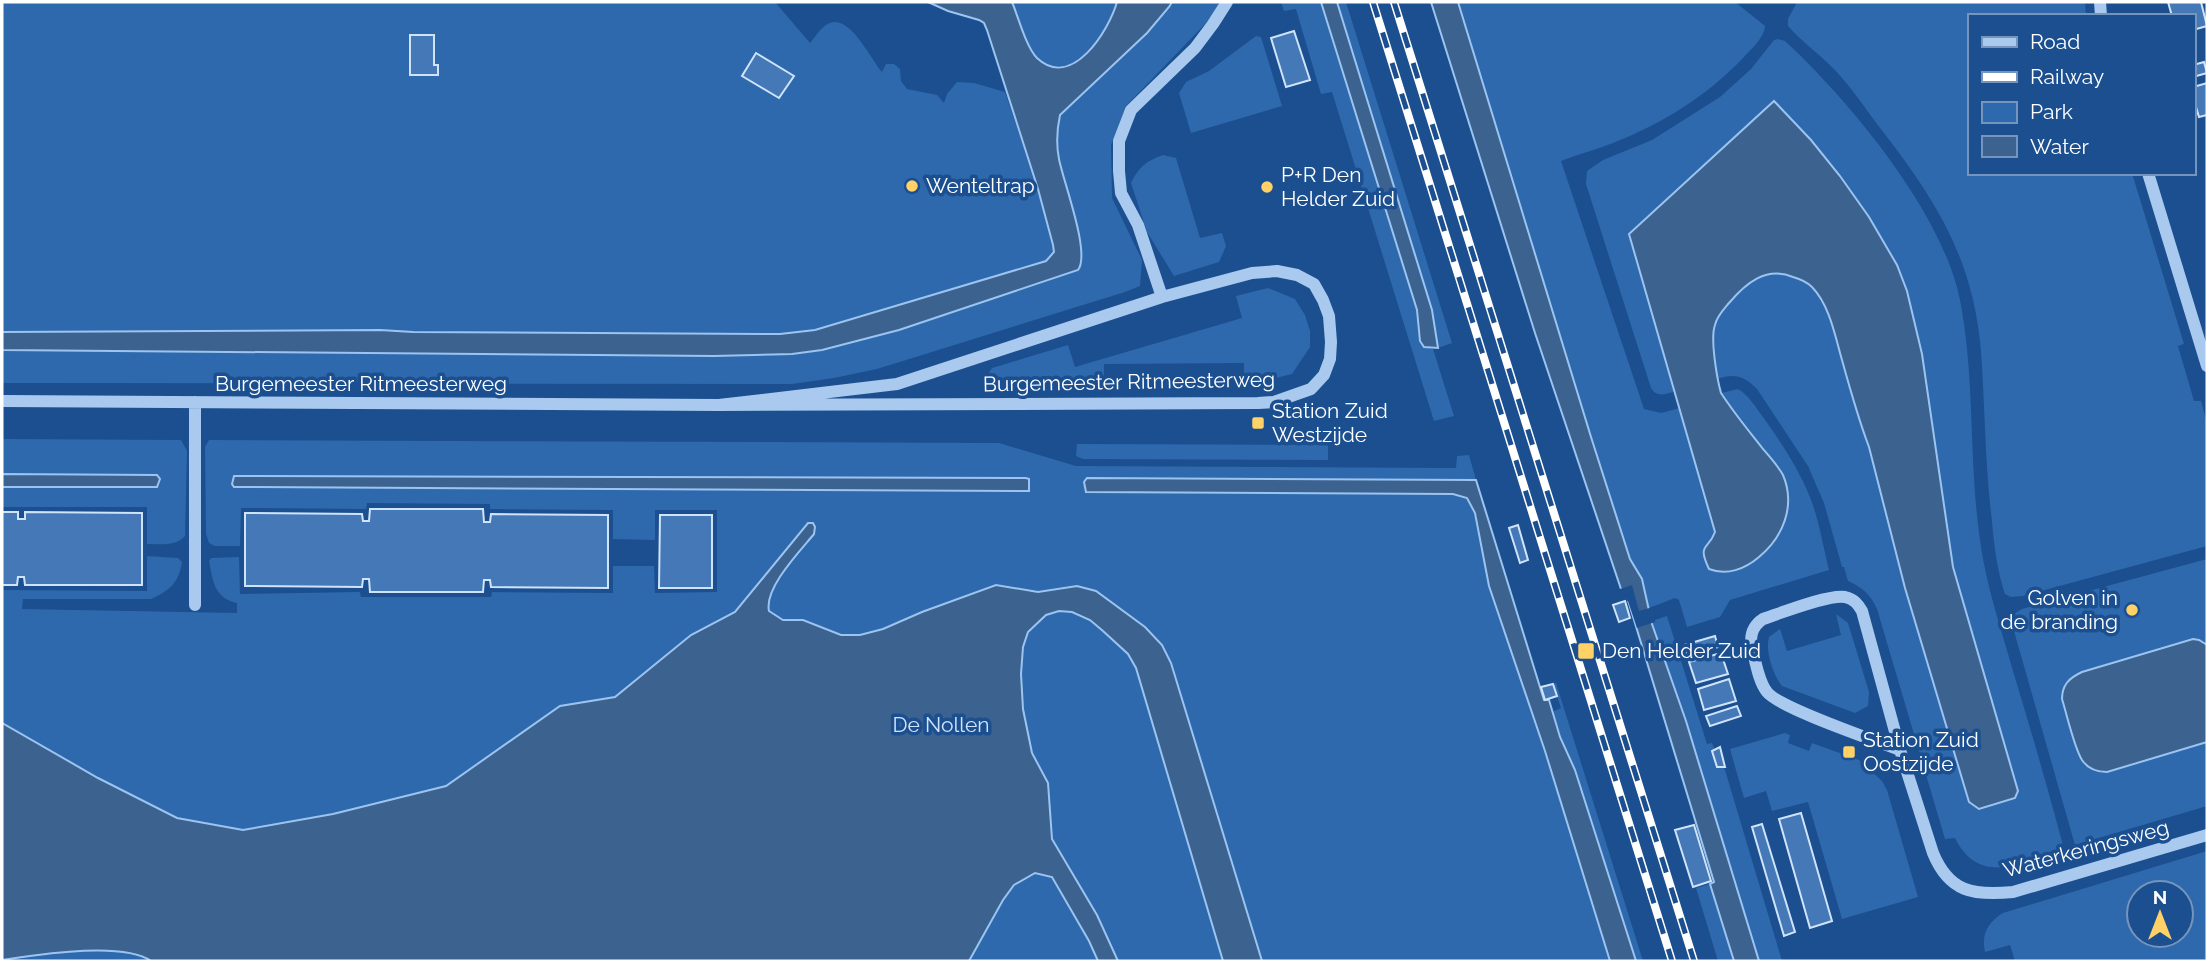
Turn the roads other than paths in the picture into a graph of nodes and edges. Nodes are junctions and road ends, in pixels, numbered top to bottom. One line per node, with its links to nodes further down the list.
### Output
1 (1227, 2): 3 (street)
2 (2149, 175): 4 (street)
3 (1162, 298): 7 (street, Burgemeester Ritmeesterweg); 7 (street, Burgemeester Ritmeesterweg)
4 (2206, 359)
5 (2, 401): 6 (street, Burgemeester Ritmeesterweg)
6 (195, 402): 7 (street, Burgemeester Ritmeesterweg); 8 (street)
7 (719, 405)
8 (195, 606)
9 (1900, 750): 9 (street, Waterkeringsweg); 10 (street, Waterkeringsweg)
10 (2207, 835)

